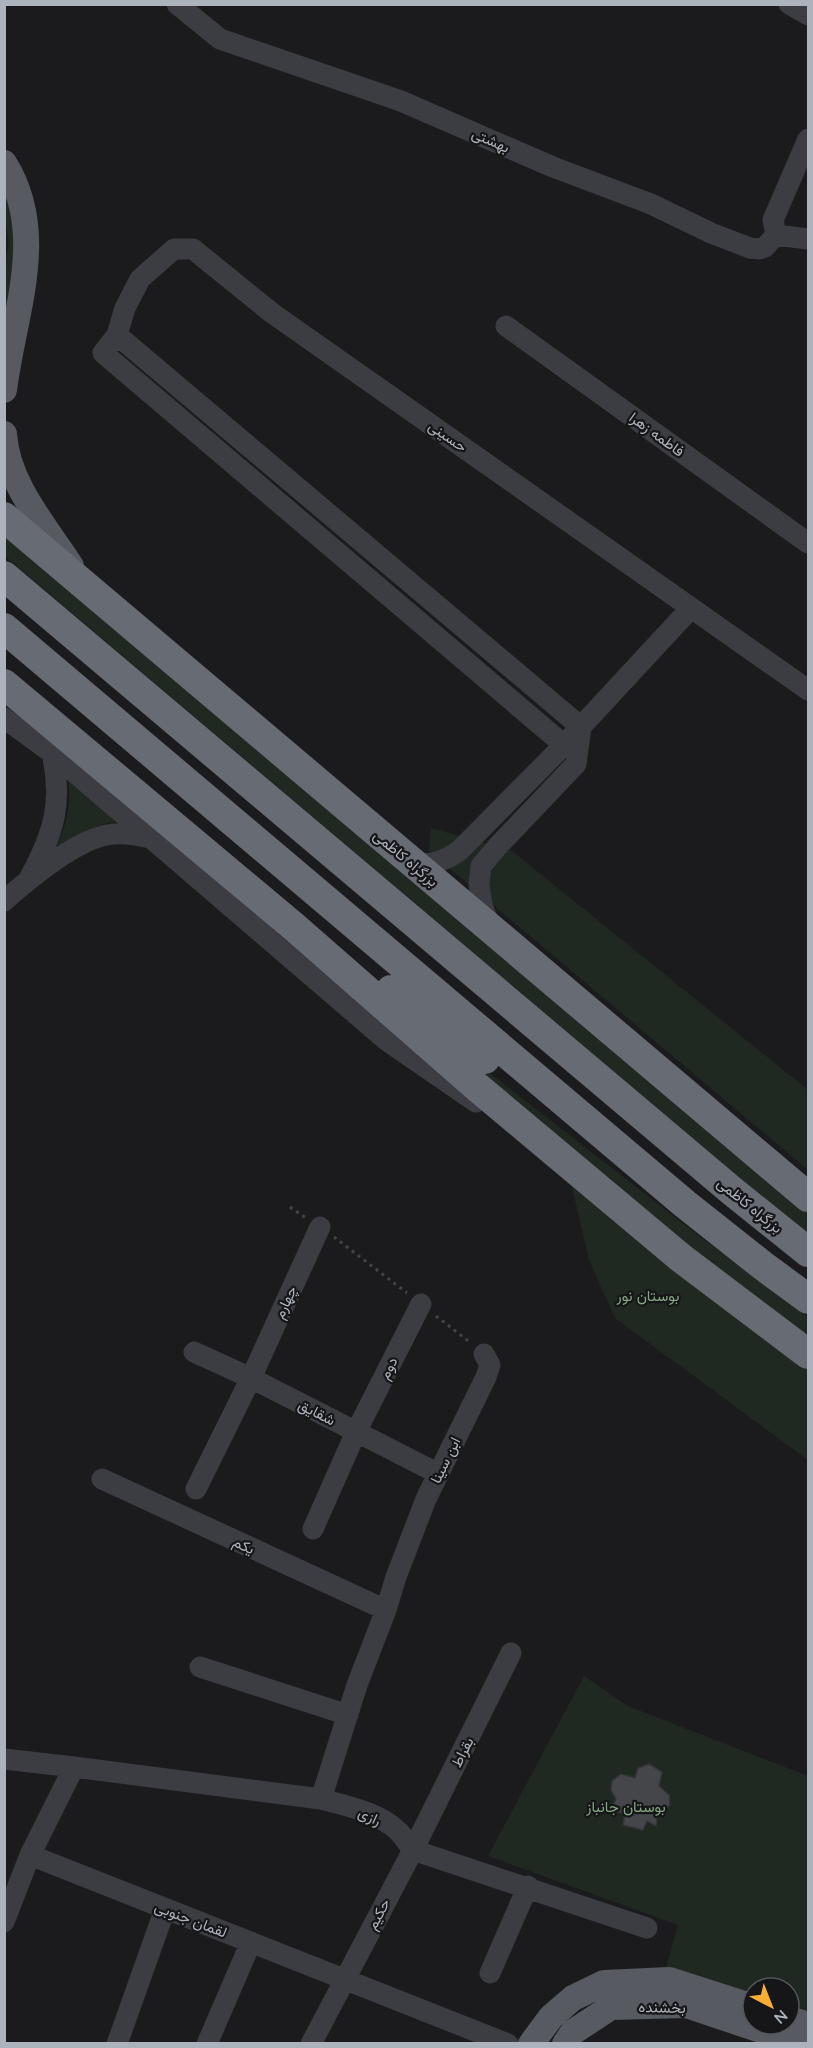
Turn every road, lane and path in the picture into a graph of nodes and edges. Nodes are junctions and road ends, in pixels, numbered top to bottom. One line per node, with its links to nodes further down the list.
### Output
1 (177, 4): 6 (street, بهشتی)
2 (789, 4): 3 (street)
3 (808, 15)
4 (808, 139): 6 (street)
5 (4, 163): 10 (main road)
6 (776, 236): 7 (street)
7 (808, 239)
8 (506, 326): 13 (street, فاطمه زهرا)
9 (117, 335): 16 (street, حسینی); 23 (street); 24 (street, حسینی)
10 (4, 390)
11 (4, 434): 15 (main road)
12 (4, 517): 15 (highway, بزرگراه کاظمی)
13 (808, 543)
14 (4, 576): 37 (highway, بزرگراه کاظمی)
15 (83, 584): 27 (highway, بزرگراه کاظمی)
16 (691, 608): 19 (street, حسینی); 23 (street)
17 (4, 628): 32 (highway)
18 (4, 684): 21 (highway)
19 (808, 690)
20 (4, 697): 21 (main road)
21 (37, 711): 30 (highway)
22 (4, 718): 25 (street)
23 (581, 727): 24 (street); 31 (street)
24 (564, 745): 27 (street)
25 (51, 753): 26 (street); 28 (street)
26 (150, 838): 28 (street); 33 (street)
27 (413, 864): 31 (highway, بزرگراه کاظمی)
28 (28, 880): 29 (street)
29 (4, 901)
30 (293, 926): 32 (highway); 33 (highway)
31 (491, 930): 34 (highway, بزرگراه کاظمی)
32 (607, 1136): 38 (highway)
33 (582, 1175): 42 (highway)
34 (808, 1197)
35 (290, 1207): 36 (path)
36 (320, 1227): 39 (path); 43 (street, چهارم)
37 (808, 1252)
38 (808, 1299)
39 (421, 1304): 41 (path); 44 (street, دوم)
40 (194, 1352): 43 (street, شقایق)
41 (484, 1354): 45 (street, ابن سینا)
42 (808, 1354)
43 (251, 1378): 44 (street, شقایق); 47 (street, چهارم)
44 (356, 1432): 45 (street, شقایق); 48 (street)
45 (439, 1474): 49 (street, ابن سینا)
46 (102, 1479): 49 (street, یکم)
47 (196, 1489)
48 (312, 1529)
49 (386, 1610): 52 (street, ابن سینا)
50 (511, 1653): 56 (street, بقراط)
51 (200, 1667): 52 (street)
52 (348, 1714): 55 (street, ابن سینا)
53 (4, 1759): 54 (street)
54 (74, 1767): 55 (street, رازی); 57 (street)
55 (321, 1799): 56 (street, رازی)
56 (413, 1850): 58 (street); 64 (street, حکیم)
57 (30, 1855): 59 (street, لقمان جنوبی); 60 (street)
58 (528, 1886): 61 (street); 63 (street)
59 (165, 1909): 62 (street, لقمان جنوبی); 66 (street)
60 (4, 1922)
61 (647, 1928)
62 (251, 1942): 64 (street, لقمان جنوبی); 67 (street)
63 (490, 1973)
64 (344, 1979): 68 (street, حکیم); 69 (street, لقمان جنوبی)
65 (741, 2003): 70 (main road, بخشنده)
66 (117, 2043)
67 (207, 2043)
68 (311, 2043)
69 (508, 2043)
70 (531, 2043)
71 (565, 2043): 72 (main road, بخشنده)
72 (803, 2043)

